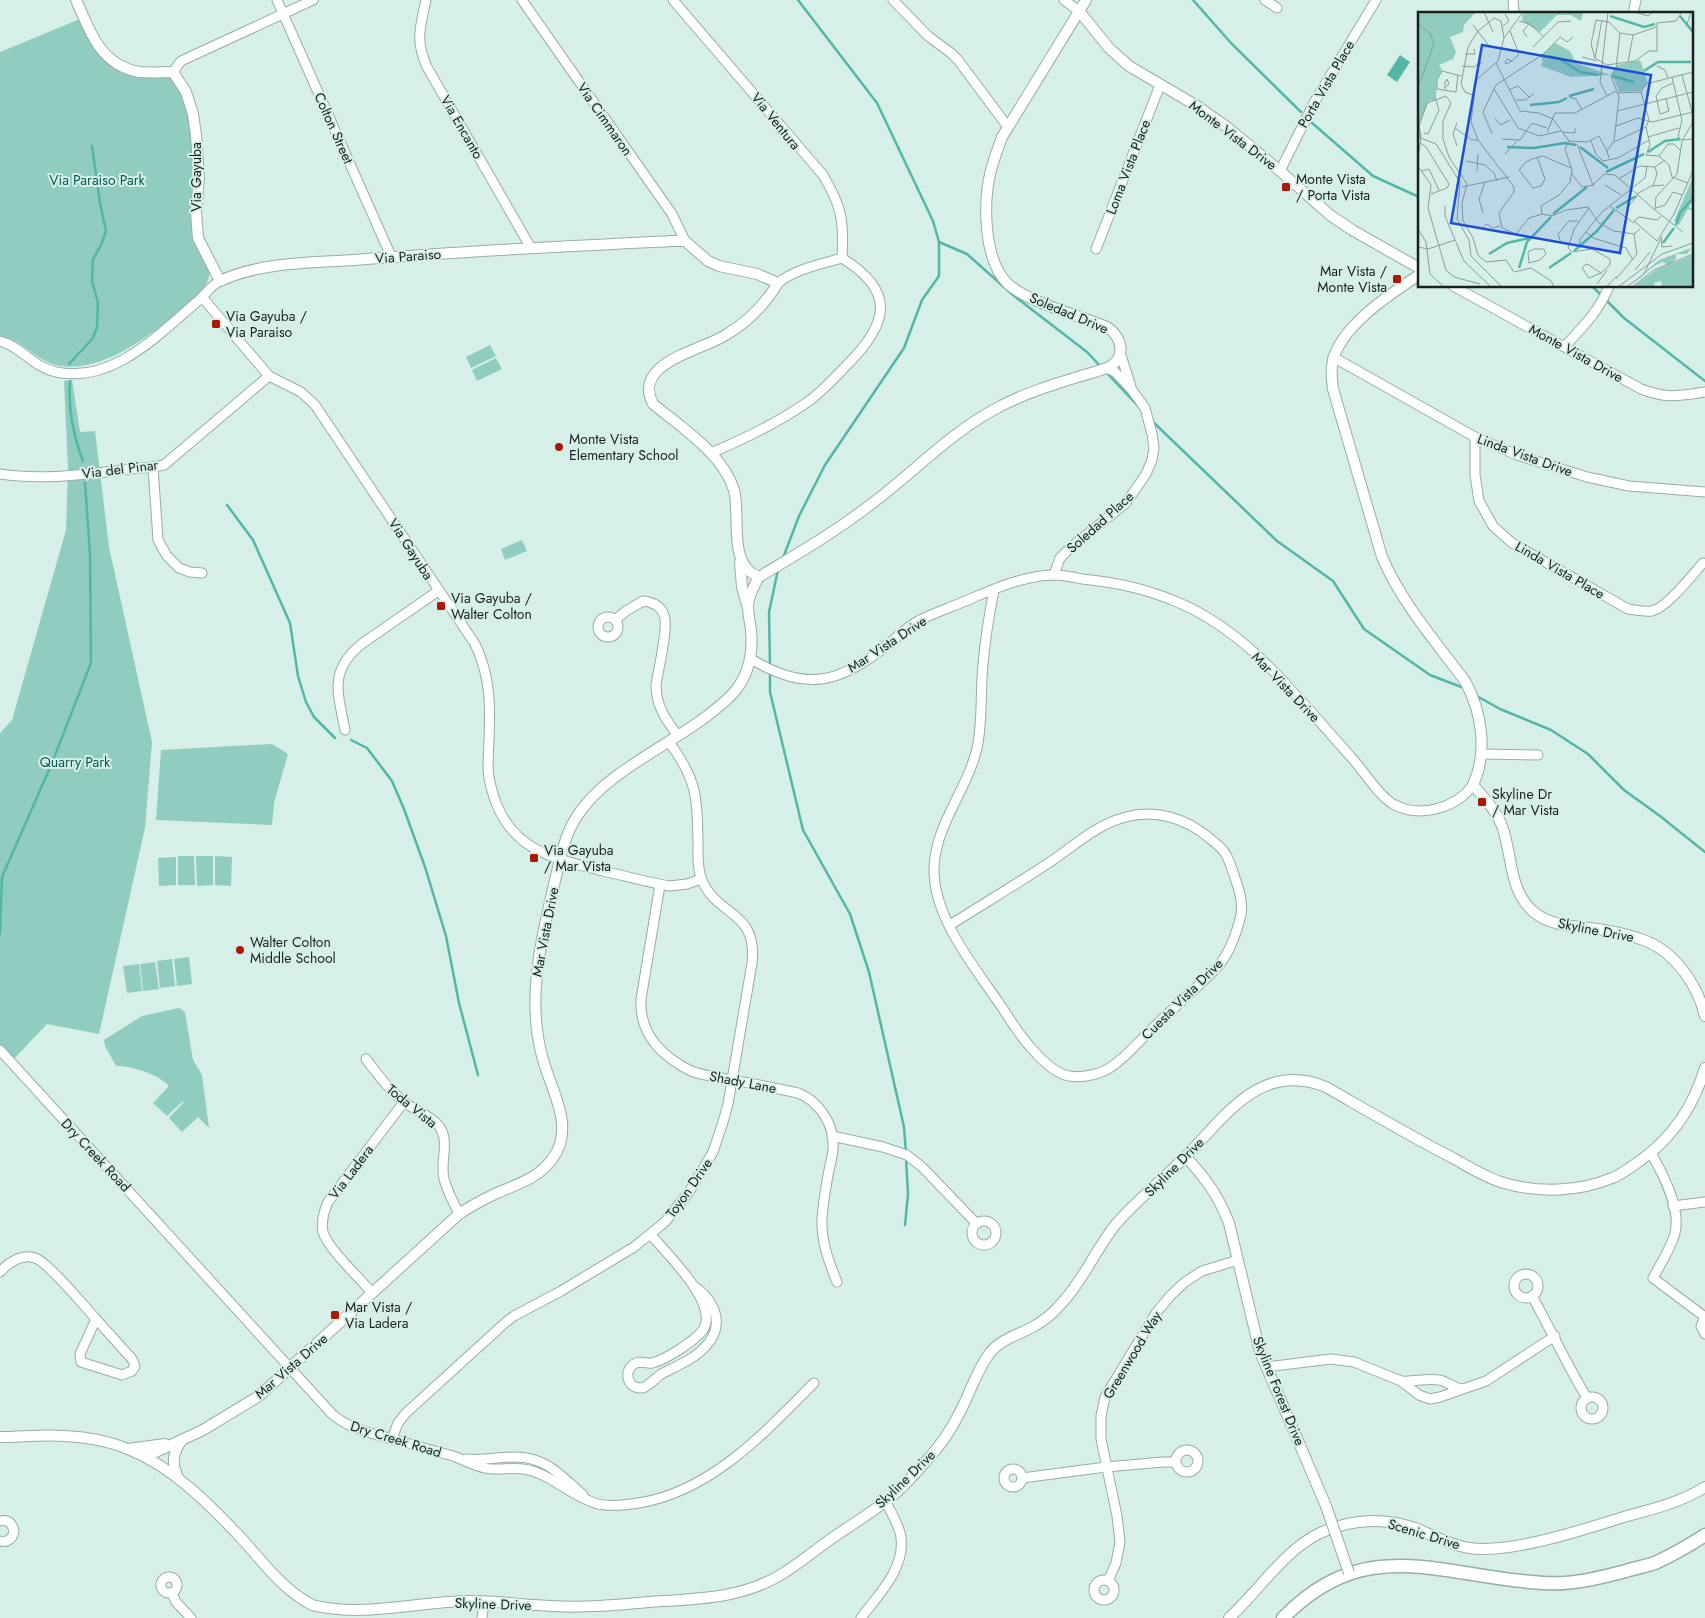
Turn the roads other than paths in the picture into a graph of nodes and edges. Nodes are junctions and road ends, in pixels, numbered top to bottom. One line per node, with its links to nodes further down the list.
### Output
1 (76, 0): 15 (street)
2 (276, 0): 14 (street, Colton Street)
3 (312, 0): 14 (street)
4 (426, 0): 20 (street, Via Encanto)
5 (522, 0): 19 (street, Via Cimmaron)
6 (673, 0): 23 (street, Via Ventura)
7 (893, 0): 17 (street)
8 (1064, 0): 13 (street)
9 (1086, 0): 13 (street, Soledad Drive)
10 (1265, 0): 12 (street)
11 (1376, 0): 18 (street, Porta Vista Place)
12 (1277, 8)
13 (1079, 11): 16 (street, Monte Vista Drive); 17 (street, Soledad Drive)
14 (282, 13): 15 (street); 22 (street, Colton Street)
15 (174, 72): 26 (street, Via Gayuba)
16 (1160, 85): 18 (street, Monte Vista Drive); 21 (street, Loma Vista Place)
17 (1008, 127): 33 (street, Soledad Drive)
18 (1280, 171): 24 (street, Monte Vista Drive)
19 (684, 241): 20 (street, Via Paraiso); 27 (street)
20 (531, 248): 22 (street, Via Paraiso)
21 (1096, 249)
22 (391, 256): 26 (street, Via Paraiso)
23 (842, 258): 27 (street); 40 (street)
24 (1418, 267)
25 (1418, 276): 34 (street)
26 (220, 281): 30 (street, Via Paraiso)
27 (778, 283): 40 (street)
28 (1457, 288): 32 (street, Monte Vista Drive)
29 (1608, 288): 32 (street)
30 (202, 297): 31 (street, Via Paraiso); 36 (street, Via Gayuba)
31 (0, 341)
32 (1565, 346): 38 (street, Monte Vista Drive)
33 (1120, 352): 35 (street); 37 (street)
34 (1333, 357): 39 (street, Linda Vista Drive); 56 (street)
35 (1107, 368): 37 (street, Soledad Place); 48 (street)
36 (269, 376): 41 (street, Via del Pinar); 50 (street, Via Gayuba)
37 (1132, 390): 47 (street, Soledad Place)
38 (1705, 392)
39 (1476, 437): 43 (street, Linda Vista Drive); 45 (street, Linda Vista Place)
40 (711, 453): 44 (street)
41 (153, 467): 42 (street, Via del Pinar); 46 (street)
42 (0, 474)
43 (1705, 492)
44 (740, 559): 48 (street); 51 (street)
45 (1704, 563)
46 (202, 573)
47 (1054, 575): 49 (street, Mar Vista Drive); 58 (street, Mar Vista Drive)
48 (759, 577): 51 (street)
49 (994, 590): 53 (street, Mar Vista Drive); 62 (street, Cuesta Vista Drive)
50 (438, 591): 54 (street); 59 (street, Via Gayuba)
51 (748, 606): 53 (street)
52 (615, 620): 55 (street, Toyon Drive)
53 (750, 659): 55 (street, Mar Vista Drive)
54 (345, 730)
55 (674, 739): 59 (street, Mar Vista Drive); 60 (street, Toyon Drive)
56 (1481, 754): 57 (street); 58 (street)
57 (1538, 754)
58 (1474, 785): 63 (street, Skyline Drive)
59 (560, 860): 61 (street, Via Gayuba); 74 (street, Mar Vista Drive)
60 (701, 879): 61 (street, Via Gayuba); 67 (street, Toyon Drive)
61 (660, 884): 67 (street, Shady Lane)
62 (950, 925): 62 (street, Cuesta Vista Drive)
63 (1705, 1016)
64 (0, 1050): 88 (street, Dry Creek Road)
65 (366, 1059): 68 (street, Toda Vista)
66 (1705, 1068): 70 (street, Skyline Drive)
67 (732, 1080): 69 (street, Shady Lane); 76 (street, Toyon Drive)
68 (404, 1102): 74 (street, Toda Vista); 81 (street, Via Ladera)
69 (832, 1136): 75 (street); 79 (street, Shady Lane)
70 (1651, 1153): 71 (street, Skyline Drive); 73 (street)
71 (1186, 1157): 77 (street, Skyline Forest Drive); 103 (street, Skyline Drive)
72 (1705, 1202): 73 (street)
73 (1673, 1206): 83 (street)
74 (459, 1214): 81 (street, Mar Vista Drive)
75 (976, 1223)
76 (650, 1235): 80 (street); 94 (street, Toyon Drive)
77 (1238, 1260): 87 (street, Skyline Forest Drive); 99 (street, Greenwood Way)
78 (0, 1272): 84 (street)
79 (838, 1282)
80 (694, 1286): 80 (street)
81 (372, 1292): 88 (street, Mar Vista Drive)
82 (1532, 1296): 86 (street)
83 (1705, 1317): 85 (street)
84 (96, 1320): 84 (street)
85 (1705, 1334)
86 (1555, 1336): 91 (street); 92 (street)
87 (1266, 1367): 89 (street); 107 (street, Skyline Forest Drive, bridge)
88 (291, 1368): 94 (street, Dry Creek Road); 95 (street, Mar Vista Drive)
89 (1401, 1381): 91 (street); 91 (street)
90 (814, 1383): 94 (street, Dry Creek Road)
91 (1462, 1390)
92 (1587, 1398)
93 (0, 1437): 96 (street, Skyline Drive)
94 (392, 1439)
95 (183, 1440): 96 (street); 97 (street, Mar Vista Drive); 101 (street)
96 (128, 1449): 97 (street, Skyline Drive)
97 (145, 1457): 101 (street, Skyline Drive)
98 (1175, 1462): 99 (street)
99 (1106, 1467): 100 (street); 108 (street, Greenwood Way)
100 (1022, 1478)
101 (179, 1480): 110 (street, Skyline Drive)
102 (1705, 1487): 114 (street, Scenic Drive)
103 (886, 1502): 110 (street, Skyline Drive); 113 (street)
104 (0, 1521): 106 (street)
105 (1705, 1535): 107 (main road)
106 (1, 1545)
107 (1349, 1573): 115 (main road)
108 (1108, 1581)
109 (172, 1593): 111 (street)
110 (484, 1601): 112 (street)
111 (191, 1618)
112 (482, 1618)
113 (861, 1618)
114 (1229, 1618)
115 (1283, 1618)

